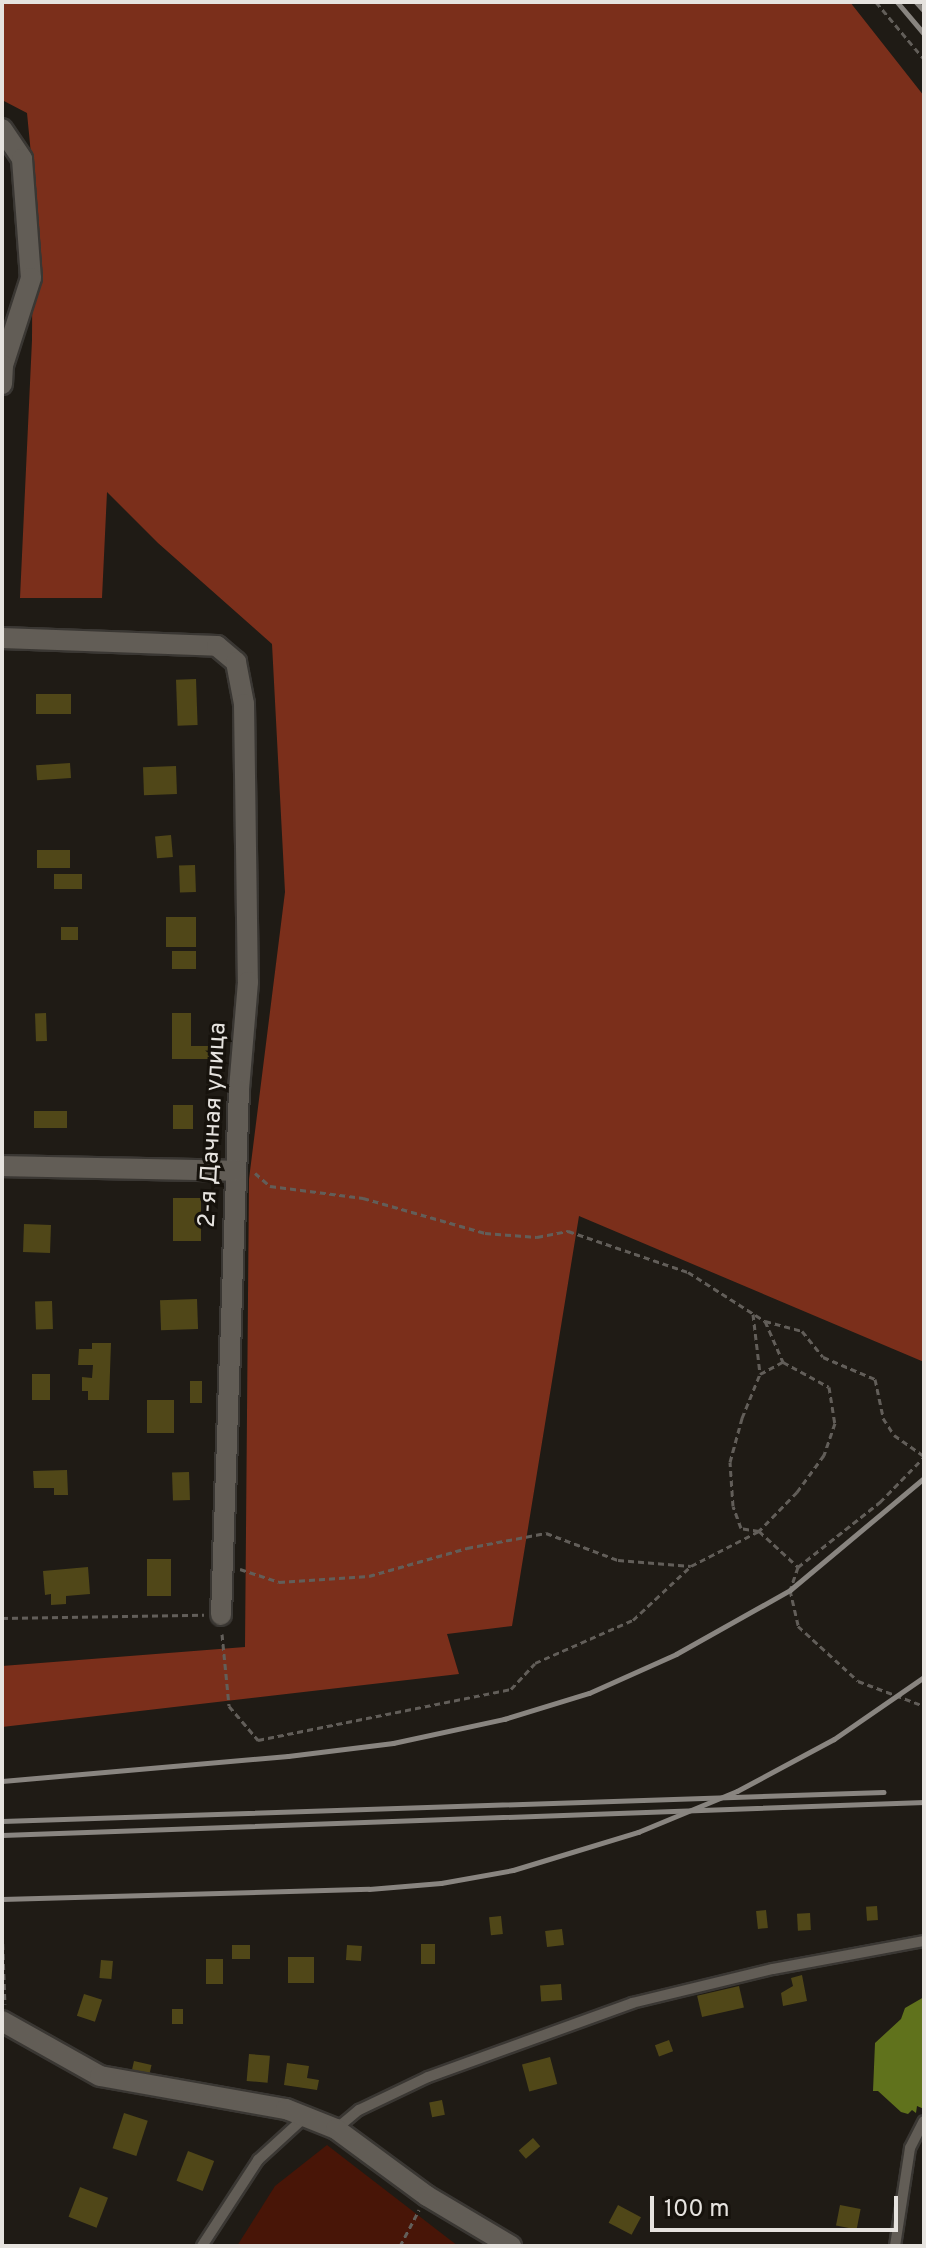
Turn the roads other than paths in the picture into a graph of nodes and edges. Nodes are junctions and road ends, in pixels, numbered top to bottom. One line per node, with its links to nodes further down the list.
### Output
1 (2, 129): 2 (street)
2 (2, 384)
3 (2, 638): 5 (street, 2-я Дачная улица)
4 (2, 1166): 5 (street)
5 (236, 1171): 6 (street, 2-я Дачная улица)
6 (221, 1615)
7 (924, 1941): 11 (lane)
8 (4, 2022): 9 (street)
9 (306, 2116): 11 (street); 12 (lane)
10 (924, 2121): 14 (lane)
11 (336, 2129): 13 (street)
12 (202, 2246)
13 (511, 2246)
14 (895, 2246)

